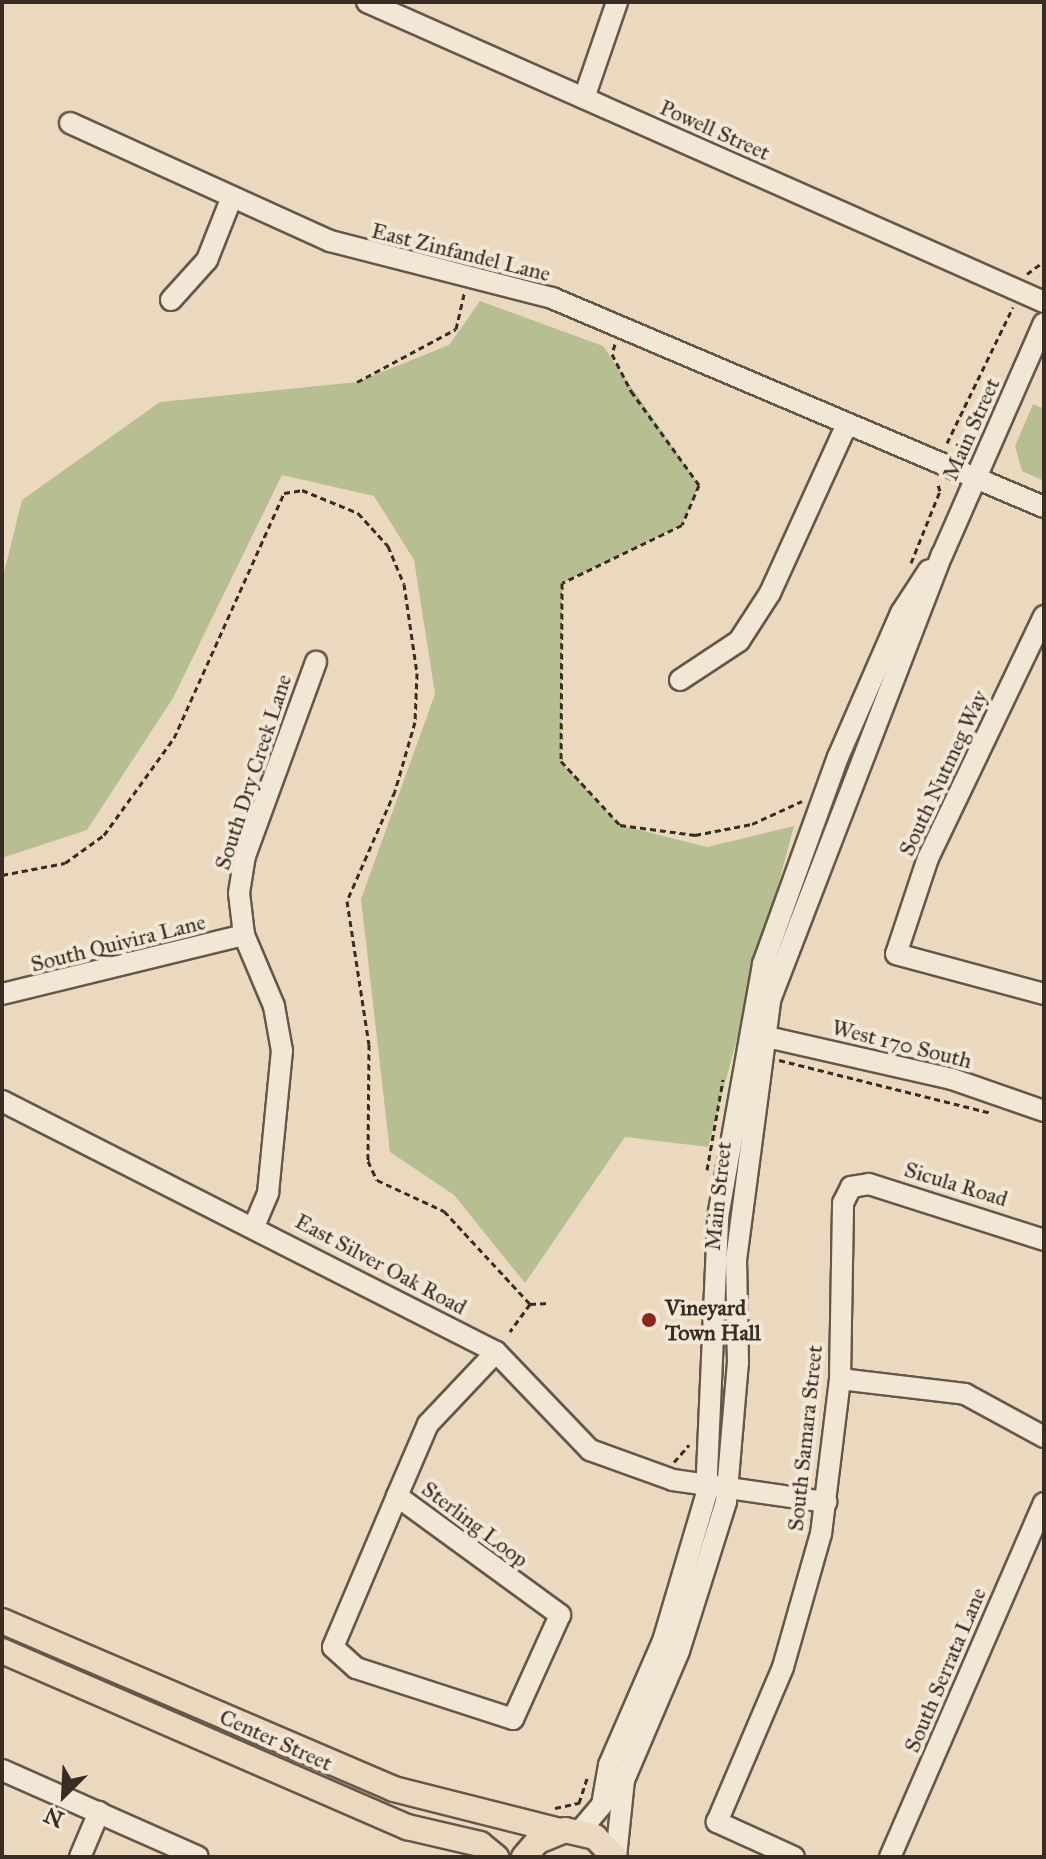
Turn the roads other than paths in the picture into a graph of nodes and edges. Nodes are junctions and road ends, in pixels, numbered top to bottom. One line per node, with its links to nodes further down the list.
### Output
1 (367, 2): 3 (street, Powell Street)
2 (617, 2): 4 (street)
3 (407, 10): 4 (street, Powell Street)
4 (584, 98): 8 (street, Powell Street)
5 (70, 123): 6 (street, East Zinfandel Lane)
6 (232, 197): 7 (street); 10 (street, East Zinfandel Lane)
7 (171, 300)
8 (1044, 302)
9 (1044, 323): 11 (street, Main Street)
10 (847, 424): 11 (street, East Zinfandel Lane); 15 (street)
11 (976, 477): 12 (street, East Zinfandel Lane); 19 (street, Main Street)
12 (1044, 507)
13 (1044, 616): 18 (street, South Nutmeg Way)
14 (316, 662): 16 (street, South Dry Creek Lane)
15 (680, 680)
16 (244, 935): 17 (street, South Quivira Lane); 23 (street, South Dry Creek Lane)
17 (2, 994)
18 (1044, 994)
19 (755, 1034): 21 (street, West 170 South); 28 (street, Main Street)
20 (2, 1101): 23 (street, East Silver Oak Road)
21 (1044, 1111)
22 (851, 1187): 24 (street, Sicula Road); 26 (street, South Samara Street)
23 (255, 1224): 25 (street, East Silver Oak Road)
24 (1044, 1240)
25 (496, 1352): 28 (street, East Silver Oak Road); 29 (street)
26 (840, 1379): 27 (street); 30 (street, South Samara Street)
27 (1044, 1437)
28 (717, 1485): 30 (street, East Silver Oak Road); 36 (street, Main Street); 41 (street, Main Street)
29 (397, 1496): 29 (street, Sterling Loop)
30 (826, 1502): 42 (street, South Samara Street)
31 (1044, 1503): 43 (street, South Serrata Lane)
32 (2, 1621): 36 (main road, Center Street)
33 (2, 1651): 39 (main road, Center Street)
34 (2, 1770): 35 (street)
35 (99, 1812): 37 (street); 38 (street)
36 (570, 1831): 40 (main road); 41 (main road)
37 (80, 1857)
38 (198, 1857)
39 (496, 1857)
40 (524, 1857)
41 (615, 1857)
42 (794, 1857)
43 (890, 1857)

